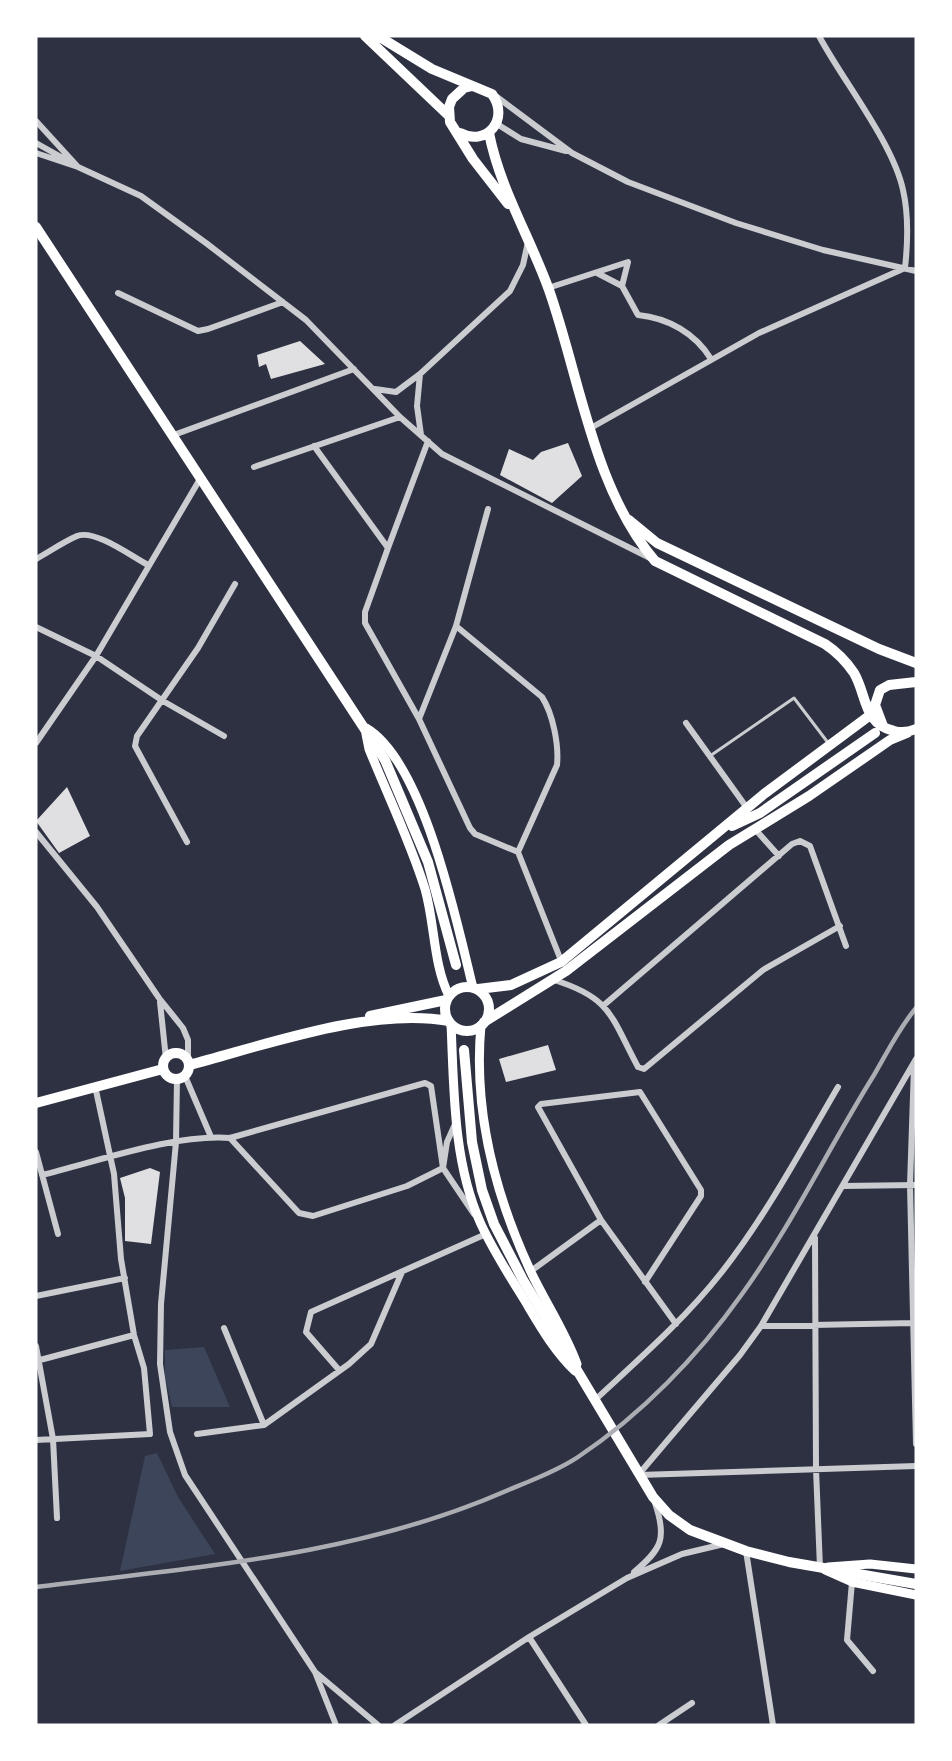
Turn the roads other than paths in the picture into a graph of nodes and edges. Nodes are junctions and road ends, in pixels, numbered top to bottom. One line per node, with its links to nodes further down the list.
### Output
1 (365, 36): 6 (main road)
2 (378, 36): 4 (main road)
3 (819, 36): 18 (street)
4 (472, 86): 5 (main road); 6 (main road)
5 (492, 94): 8 (main road); 13 (street)
6 (448, 115): 10 (main road)
7 (36, 122): 9 (street)
8 (493, 128): 10 (main road); 13 (street); 15 (main road)
9 (44, 130): 11 (street); 14 (street)
10 (460, 134): 15 (main road)
11 (36, 143): 14 (street)
12 (36, 153): 14 (street)
13 (572, 153): 18 (street)
14 (78, 167): 24 (street)
15 (515, 214): 17 (main road)
16 (36, 228): 32 (main road)
17 (528, 238): 22 (main road); 27 (street)
18 (905, 268): 19 (street); 25 (street)
19 (916, 270)
20 (597, 273): 21 (street); 21 (street); 22 (street)
21 (622, 286): 25 (street)
22 (548, 288): 30 (main road)
23 (118, 293): 24 (street)
24 (283, 302): 26 (street)
25 (711, 359): 30 (street)
26 (354, 369): 28 (street); 32 (street)
27 (420, 374): 28 (street); 31 (street)
28 (373, 389): 29 (street)
29 (400, 417): 31 (street); 34 (street)
30 (590, 429): 38 (main road)
31 (421, 435): 33 (street)
32 (171, 436): 36 (main road)
33 (428, 441): 39 (street); 41 (street)
34 (314, 446): 35 (street); 39 (street)
35 (254, 467)
36 (200, 479): 42 (street); 53 (main road)
37 (488, 509): 44 (street)
38 (623, 513): 41 (main road); 47 (main road)
39 (388, 548): 51 (street)
40 (36, 559): 42 (street)
41 (655, 561): 50 (main road)
42 (148, 565): 46 (street)
43 (235, 584): 49 (street)
44 (456, 626): 51 (street); 67 (street)
45 (36, 627): 46 (street)
46 (96, 656): 49 (street); 57 (street)
47 (916, 663)
48 (916, 682): 54 (main road)
49 (163, 701): 56 (street); 65 (street)
50 (869, 716): 54 (main road); 58 (main road)
51 (419, 719): 67 (street)
52 (686, 723): 59 (street)
53 (366, 728): 72 (main road); 74 (main road); 76 (main road)
54 (879, 730): 55 (main road); 61 (main road)
55 (913, 730): 62 (main road)
56 (224, 736)
57 (36, 742)
58 (830, 746): 59 (lane); 60 (main road)
59 (710, 756): 60 (street)
60 (747, 808): 64 (main road)
61 (760, 813): 64 (main road); 66 (main road)
62 (754, 828): 66 (main road); 68 (street)
63 (36, 832): 75 (street)
64 (718, 833): 71 (main road)
65 (187, 842)
66 (729, 845): 71 (main road)
67 (518, 852): 71 (street)
68 (779, 856): 69 (street); 77 (street)
69 (840, 926): 70 (street); 77 (street)
70 (846, 946)
71 (567, 964): 73 (main road); 74 (main road)
72 (456, 965)
73 (554, 980): 77 (street); 79 (main road)
74 (475, 988): 76 (main road); 79 (main road)
75 (159, 998): 83 (street); 84 (street)
76 (448, 998): 78 (main road); 80 (main road)
77 (604, 1005)
78 (450, 1023): 79 (main road); 80 (main road); 89 (main road)
79 (482, 1024): 104 (main road)
80 (344, 1026): 83 (main road)
81 (464, 1050): 118 (main road)
82 (915, 1061): 97 (street); 98 (street)
83 (188, 1063): 84 (main road); 85 (main road)
84 (165, 1064): 85 (main road); 86 (main road)
85 (181, 1078): 90 (street); 92 (street)
86 (95, 1086): 88 (main road); 94 (street)
87 (838, 1087): 110 (street)
88 (36, 1103)
89 (456, 1121): 95 (street); 99 (main road)
90 (211, 1137): 91 (street); 92 (street)
91 (230, 1138): 95 (street); 95 (street)
92 (176, 1142): 94 (street); 140 (street)
93 (36, 1152): 96 (street)
94 (110, 1158): 96 (street); 106 (street)
95 (443, 1168): 99 (street)
96 (42, 1175): 101 (street)
97 (913, 1185): 98 (street); 109 (street)
98 (843, 1186): 103 (street)
99 (479, 1220): 102 (main road)
100 (601, 1220): 104 (street); 107 (street); 107 (street)
101 (58, 1234)
102 (486, 1234): 105 (street); 118 (main road)
103 (815, 1237): 111 (street); 112 (street)
104 (531, 1271): 118 (main road)
105 (402, 1272): 117 (street); 117 (street)
106 (125, 1278): 108 (street); 114 (street)
107 (645, 1282): 110 (street)
108 (36, 1296)
109 (914, 1323): 111 (street); 124 (street)
110 (676, 1324): 119 (street)
111 (815, 1325): 112 (street); 126 (street)
112 (761, 1326): 127 (street)
113 (224, 1328): 120 (street)
114 (134, 1335): 116 (street); 122 (street)
115 (36, 1346): 116 (street)
116 (40, 1360): 122 (street)
117 (339, 1370): 120 (street)
118 (582, 1378): 119 (main road)
119 (597, 1403): 127 (main road)
120 (264, 1425): 121 (street)
121 (197, 1434)
122 (53, 1439): 123 (street); 129 (street)
123 (36, 1440)
124 (916, 1444)
125 (916, 1466): 126 (street)
126 (816, 1469): 127 (street); 132 (street)
127 (639, 1475): 128 (main road)
128 (653, 1497): 130 (main road); 134 (street)
129 (57, 1518)
130 (726, 1544): 131 (main road); 134 (street)
131 (746, 1551): 132 (main road); 147 (street)
132 (820, 1568): 133 (main road); 135 (main road); 136 (main road)
133 (916, 1569)
134 (627, 1578): 138 (street)
135 (852, 1582): 137 (main road); 139 (street)
136 (916, 1584)
137 (916, 1595)
138 (529, 1637): 144 (street); 145 (street)
139 (873, 1671)
140 (315, 1672): 142 (street); 143 (street)
141 (692, 1703): 146 (street)
142 (336, 1725)
143 (378, 1725)
144 (395, 1725)
145 (586, 1725)
146 (659, 1725)
147 (773, 1725)

